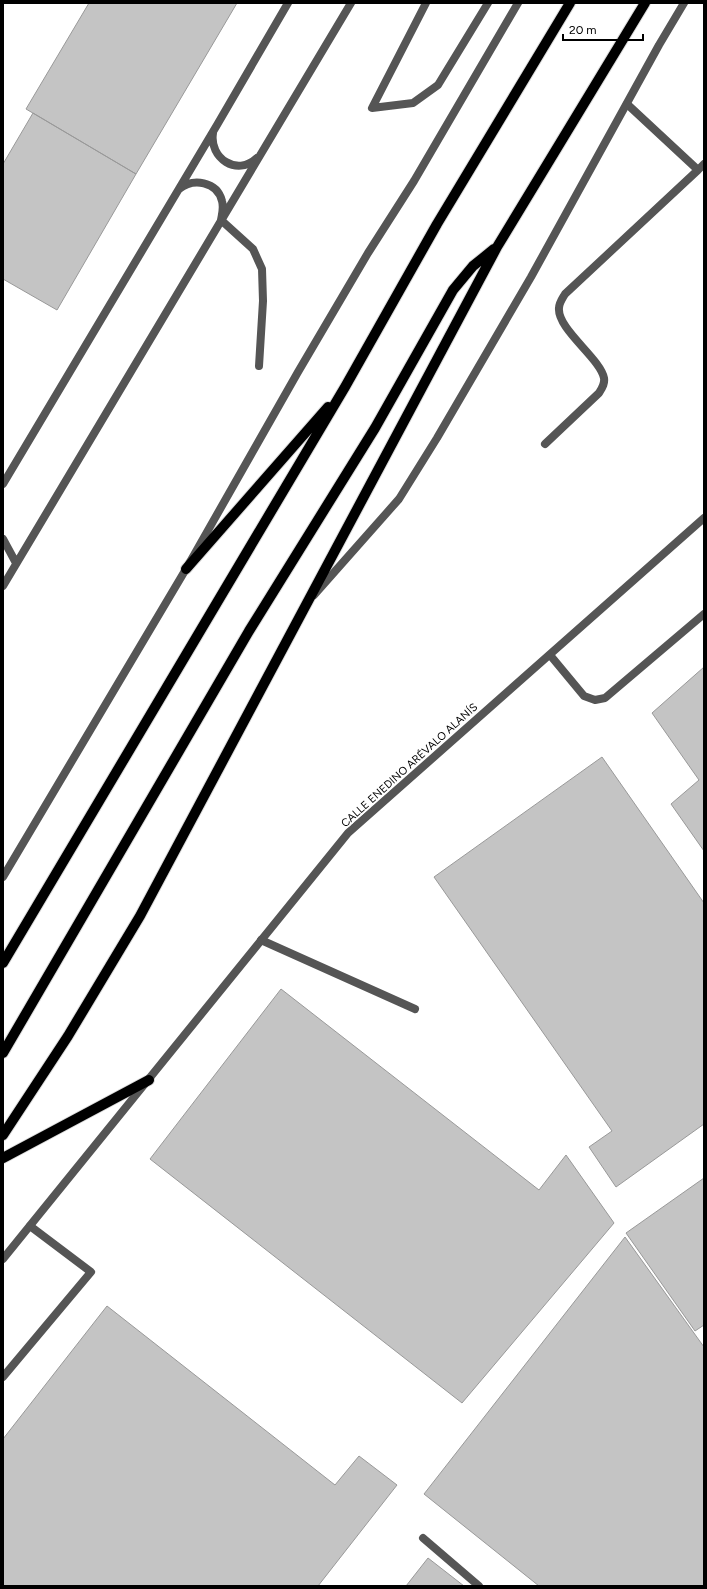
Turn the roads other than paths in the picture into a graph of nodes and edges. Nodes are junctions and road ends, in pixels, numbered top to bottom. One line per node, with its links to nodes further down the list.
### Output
1 (288, 3): 10 (street)
2 (351, 3): 11 (street)
3 (426, 3): 4 (street)
4 (488, 3)
5 (518, 3): 23 (street)
6 (570, 3): 17 (main road)
7 (645, 3): 15 (main road)
8 (684, 3): 9 (street)
9 (627, 104): 12 (street); 25 (street)
10 (217, 125): 11 (street); 13 (street)
11 (260, 154): 14 (street)
12 (701, 167): 18 (street)
13 (177, 191): 14 (street); 19 (street)
14 (220, 220): 16 (street); 22 (street)
15 (497, 246): 25 (main road); 32 (main road)
16 (259, 366)
17 (345, 387): 23 (main road); 30 (main road)
18 (545, 444)
19 (3, 484)
20 (704, 518): 27 (street, CALLE ENEDINO ARÉVALO ALANÍS)
21 (3, 539): 22 (street)
22 (16, 563): 24 (street)
23 (186, 569): 28 (street)
24 (3, 586)
25 (307, 603): 34 (main road)
26 (704, 614): 27 (street)
27 (550, 654): 29 (street, CALLE ENEDINO ARÉVALO ALANÍS)
28 (3, 877)
29 (261, 940): 31 (street); 33 (street, CALLE ENEDINO ARÉVALO ALANÍS)
30 (3, 963)
31 (415, 1009)
32 (3, 1053)
33 (149, 1080): 35 (main road); 36 (street, CALLE ENEDINO ARÉVALO ALANÍS)
34 (3, 1135)
35 (3, 1158)
36 (30, 1226): 37 (street, CALLE ENEDINO ARÉVALO ALANÍS); 38 (street)
37 (3, 1259)
38 (3, 1377)
39 (423, 1538): 40 (street)
40 (479, 1586)

